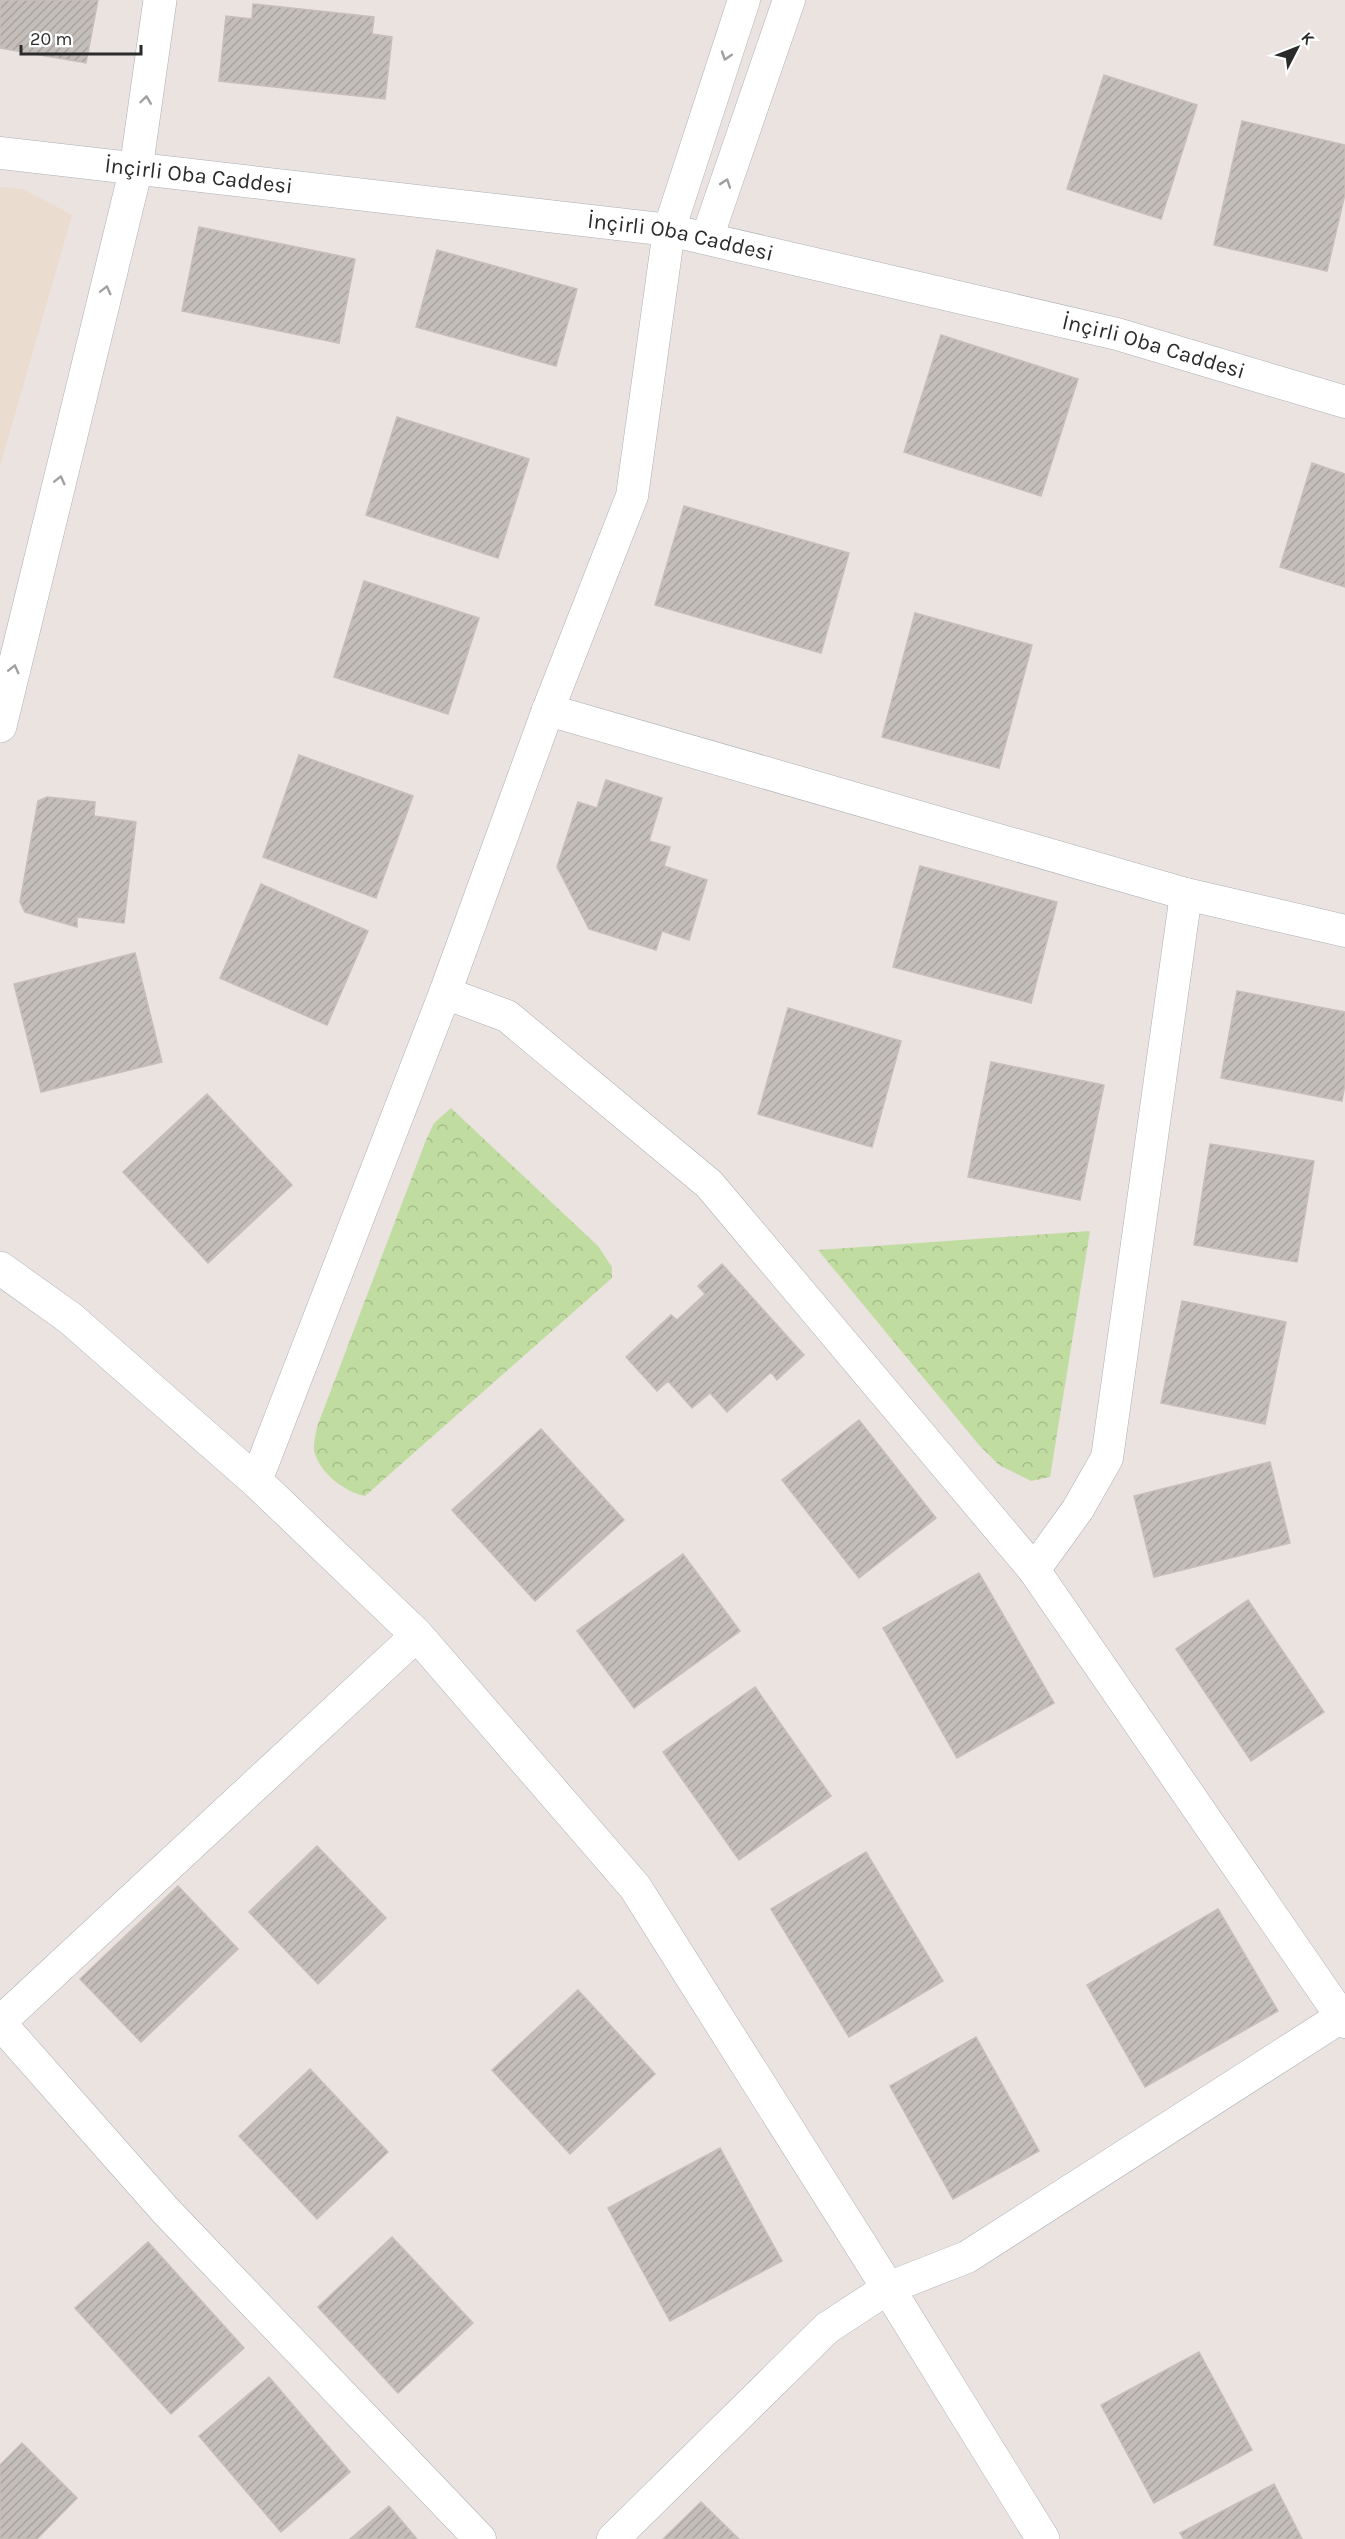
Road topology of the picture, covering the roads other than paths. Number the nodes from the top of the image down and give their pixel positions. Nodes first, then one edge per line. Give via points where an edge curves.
1 (160, 0) edge
2 (744, 0) edge
3 (789, 0) edge
4 (0, 153) edge
5 (136, 169) junction
6 (669, 230) junction
7 (708, 238) junction
8 (1345, 402) edge
9 (548, 710) junction
10 (0, 726) edge
11 (1186, 894) junction
12 (1345, 931) edge
13 (445, 993) junction
14 (0, 1268) edge
15 (256, 1481) junction
16 (1034, 1570) junction
17 (417, 1635) junction
18 (1343, 2019) edge
19 (0, 2022) edge
20 (888, 2288) junction
21 (480, 2539) edge
22 (612, 2539) edge
23 (1043, 2539) edge

5 -> 1 street
2 -> 6 street
7 -> 3 street
4 - 5 street, İnçirli Oba Caddesi
5 - 6 street, İnçirli Oba Caddesi
10 -> 5 street
6 - 7 street, İnçirli Oba Caddesi
6 - 9 street via 632,496
7 - 8 street, İnçirli Oba Caddesi via 1117,334
9 - 11 street
9 - 13 street
11 - 12 street
11 - 16 street via 1107,1458 1078,1509
13 - 15 street
13 - 16 street via 507,1016 709,1184
14 - 15 street via 70,1318
15 - 17 street
16 - 18 street
17 - 19 street
17 - 20 street via 635,1887
18 - 20 street via 967,2257
19 - 21 street via 165,2210
20 - 22 street via 827,2328
20 - 23 street

